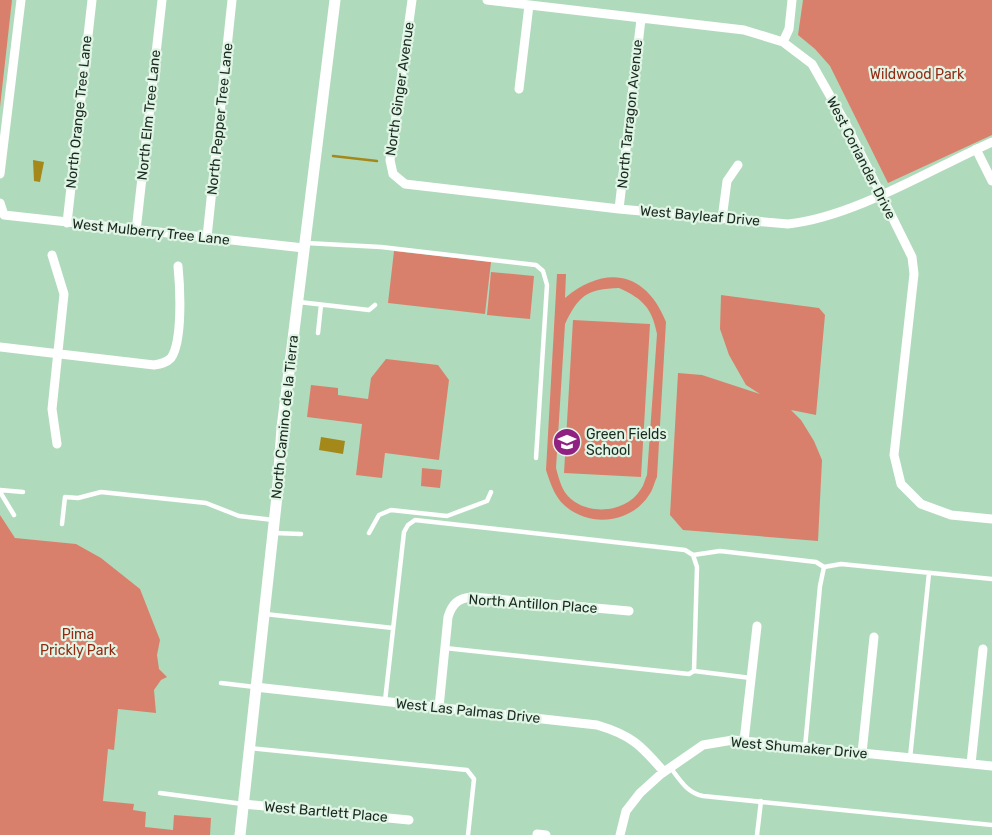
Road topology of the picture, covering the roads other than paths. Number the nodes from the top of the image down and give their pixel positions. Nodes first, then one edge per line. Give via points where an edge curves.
1 (21, 0) edge
2 (92, 0) edge
3 (162, 0) edge
4 (232, 0) edge
5 (335, 0) edge
6 (412, 0) edge
7 (487, 0) edge
8 (792, 0) edge
9 (529, 5) junction
10 (641, 19) junction
11 (783, 42) junction
12 (519, 89) dead end
13 (992, 142) edge
14 (976, 149) junction
15 (738, 164) dead end
16 (0, 174) edge
17 (392, 177) joint
18 (992, 181) edge
19 (880, 194) junction
20 (1, 206) edge
21 (619, 209) junction
22 (722, 219) junction
23 (67, 223) junction
24 (136, 231) junction
25 (208, 237) junction
26 (304, 245) junction
27 (52, 255) dead end
28 (178, 266) dead end
29 (297, 302) junction
30 (321, 305) junction
31 (375, 305) dead end
32 (318, 333) dead end
33 (0, 347) edge
34 (58, 354) junction
35 (56, 444) dead end
36 (536, 458) dead end
37 (0, 491) edge
38 (23, 492) dead end
39 (491, 492) dead end
40 (14, 515) dead end
41 (992, 519) edge
42 (274, 520) junction
43 (62, 524) dead end
44 (272, 533) junction
45 (368, 533) dead end
46 (301, 534) dead end
47 (693, 555) junction
48 (824, 567) junction
49 (929, 573) junction
50 (992, 579) edge
51 (629, 611) dead end
52 (263, 614) junction
53 (756, 626) dead end
54 (393, 628) junction
55 (874, 637) dead end
56 (445, 648) junction
57 (983, 649) dead end
58 (694, 671) junction
59 (751, 678) junction
60 (220, 683) dead end
61 (256, 687) junction
62 (384, 701) junction
63 (440, 707) junction
64 (744, 741) junction
65 (805, 747) junction
66 (249, 748) junction
67 (862, 753) junction
68 (910, 758) junction
69 (971, 764) junction
70 (992, 766) edge
71 (667, 769) junction
72 (160, 793) dead end
73 (761, 802) junction
74 (243, 804) junction
75 (409, 820) dead end
76 (992, 825) edge
77 (240, 835) edge
78 (468, 835) edge
79 (620, 835) edge
80 (757, 835) edge

1 - 16 street
2 - 23 street, North Orange Tree Lane
3 - 24 street, North Elm Tree Lane
4 - 25 street, North Pepper Tree Lane
5 - 26 street, North Camino de la Tierra
6 - 17 street, North Ginger Avenue via 390,160
7 - 9 street, West Coriander Drive
8 - 11 street via 789,29
9 - 10 street, West Coriander Drive
9 - 12 street
10 - 11 street, West Coriander Drive via 744,30
10 - 21 street, North Tarragon Avenue
11 - 19 street, West Coriander Drive via 812,64
13 - 14 street, West Bayleaf Drive
14 - 18 street
14 - 19 street, West Bayleaf Drive
15 - 22 street via 727,181
17 - 21 street, West Bayleaf Drive via 405,184
19 - 22 street, West Bayleaf Drive via 811,222 788,224
19 - 41 street, West Coriander Drive via 912,257 914,274 894,455 901,484 921,504 952,515
20 - 23 street, West Mulberry Tree Lane via 4,215
21 - 22 street, West Bayleaf Drive
23 - 24 street, West Mulberry Tree Lane
24 - 25 street, West Mulberry Tree Lane
25 - 26 street, West Mulberry Tree Lane
26 - 29 street, North Camino de la Tierra
26 - 36 lane via 381,246 536,265 543,271 547,285
27 - 34 street via 64,294
28 - 34 street via 181,296 172,363 154,365
29 - 30 lane
29 - 42 street, North Camino de la Tierra
30 - 31 lane via 369,310
30 - 32 lane
33 - 34 street
34 - 35 street via 52,409
37 - 38 lane
37 - 40 lane
39 - 45 lane via 487,502 448,516 391,510 379,515
42 - 43 lane via 239,516 206,503 102,492 78,498 65,497
42 - 44 street, North Camino de la Tierra
44 - 46 lane
44 - 52 street, North Camino de la Tierra
47 - 48 lane via 720,551 816,562
47 - 54 lane via 685,550 415,520 404,532
47 - 58 lane via 697,567
48 - 49 lane via 840,564
48 - 65 lane
49 - 50 lane
49 - 68 lane
51 - 56 street, North Antillon Place via 453,598
52 - 54 lane
52 - 61 street, North Camino de la Tierra
53 - 59 street
54 - 62 lane
55 - 67 street
56 - 58 lane via 689,674
56 - 63 street, North Antillon Place
57 - 69 street
58 - 59 lane
59 - 64 street
60 - 61 lane
61 - 62 street, West Las Palmas Drive
61 - 66 street, North Camino de la Tierra
62 - 63 street, West Las Palmas Drive
63 - 71 street, West Las Palmas Drive via 605,727 622,732
64 - 65 street, West Shumaker Drive
64 - 71 street, West Shumaker Drive via 703,745
65 - 67 street, West Shumaker Drive
66 - 74 street, North Camino de la Tierra
66 - 78 lane via 467,770 474,779
67 - 68 street, West Shumaker Drive
68 - 69 street, West Shumaker Drive
69 - 70 street, West Shumaker Drive
71 - 73 lane via 693,794
71 - 79 street, West Shumaker Drive via 640,793 626,811
72 - 74 lane
73 - 76 lane
73 - 80 lane
74 - 75 street, West Bartlett Place
74 - 77 street, North Camino de la Tierra

